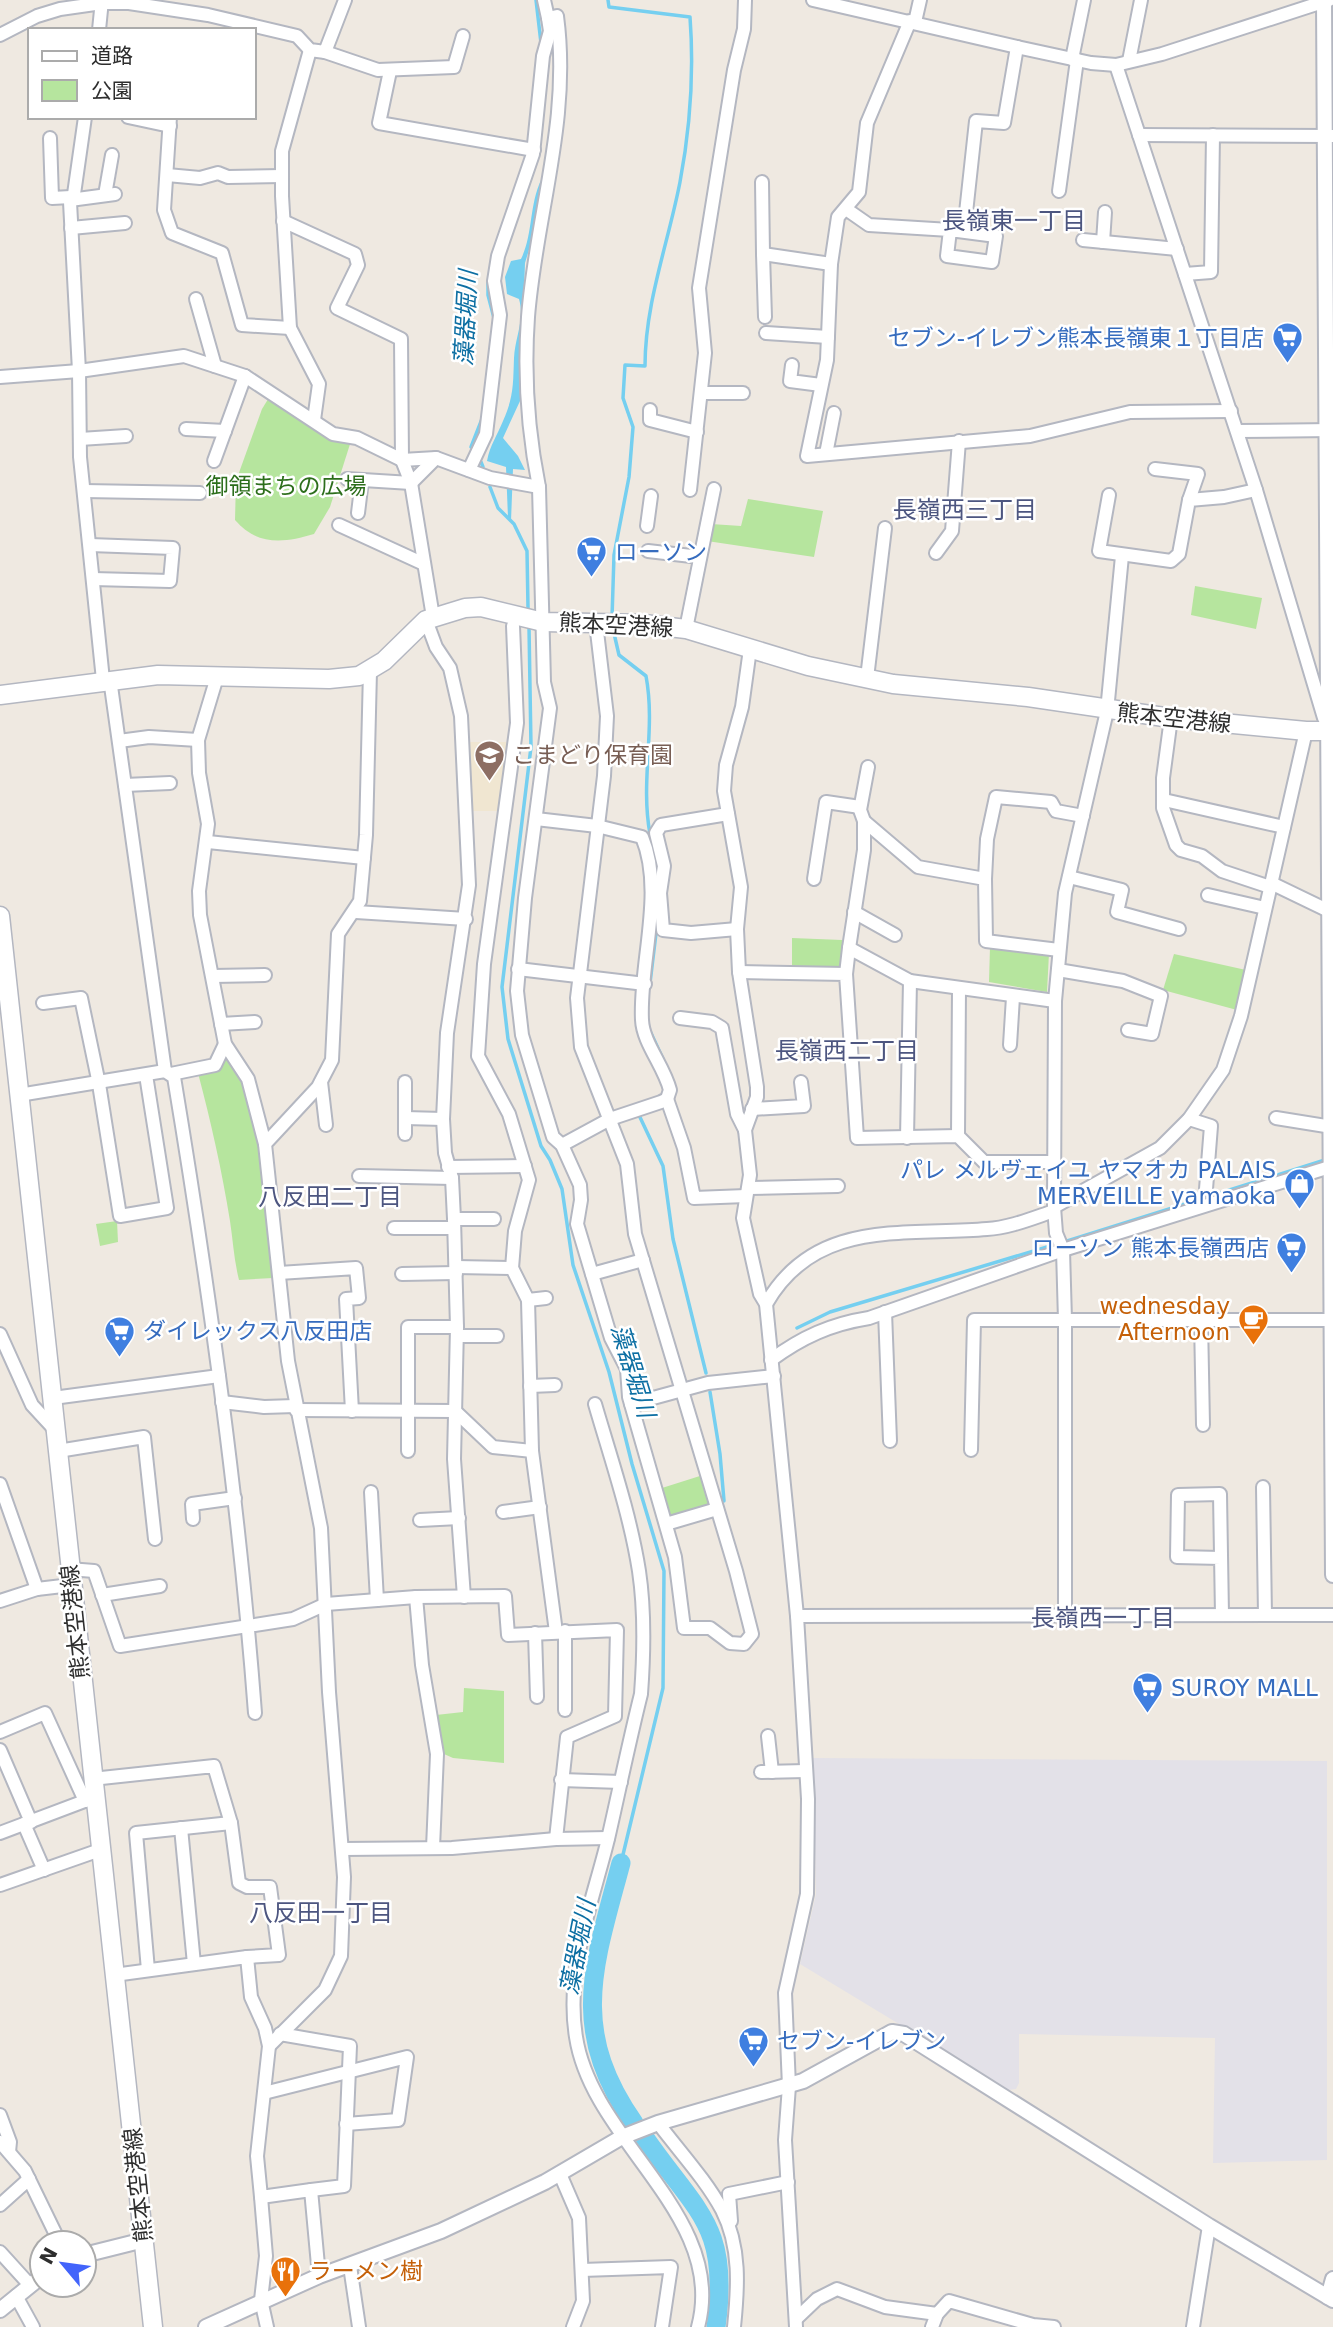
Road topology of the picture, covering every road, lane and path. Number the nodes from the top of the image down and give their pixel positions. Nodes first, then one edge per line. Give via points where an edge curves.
1 (345, 0) edge
2 (544, 0) edge
3 (745, 0) edge
4 (813, 0) edge
5 (920, 0) edge
6 (1084, 0) edge
7 (1141, 0) edge
8 (1326, 0) edge
9 (102, 1) edge
10 (548, 18) junction
11 (913, 22) junction
12 (99, 28) edge
13 (0, 36) edge
14 (463, 36) dead end
15 (1017, 47) junction
16 (310, 50) junction
17 (325, 52) junction
18 (1075, 59) junction
19 (1122, 63) junction
20 (390, 71) junction
21 (86, 119) edge
22 (145, 119) edge
23 (170, 122) edge
24 (1139, 135) junction
25 (1213, 135) junction
26 (1330, 136) edge
27 (50, 138) dead end
28 (534, 150) junction
29 (112, 155) dead end
30 (167, 175) junction
31 (282, 176) junction
32 (762, 182) dead end
33 (1059, 191) dead end
34 (70, 199) junction
35 (846, 209) junction
36 (1105, 212) dead end
37 (283, 221) junction
38 (125, 223) dead end
39 (71, 228) junction
40 (950, 230) junction
41 (964, 231) junction
42 (1083, 240) dead end
43 (1103, 242) junction
44 (1177, 249) junction
45 (763, 254) junction
46 (831, 264) junction
47 (1185, 274) junction
48 (196, 299) dead end
49 (765, 317) dead end
50 (290, 328) junction
51 (766, 332) dead end
52 (828, 337) junction
53 (792, 365) dead end
54 (215, 366) junction
55 (79, 371) junction
56 (245, 376) junction
57 (0, 377) edge
58 (821, 385) junction
59 (701, 393) junction
60 (744, 393) dead end
61 (650, 410) dead end
62 (1226, 411) junction
63 (834, 413) dead end
64 (314, 420) junction
65 (185, 430) dead end
66 (1330, 430) edge
67 (225, 431) junction
68 (1237, 431) junction
69 (697, 432) junction
70 (125, 436) dead end
71 (80, 439) junction
72 (959, 441) junction
73 (826, 454) junction
74 (436, 458) junction
75 (402, 460) junction
76 (214, 461) dead end
77 (1155, 469) dead end
78 (469, 470) junction
79 (347, 478) dead end
80 (362, 480) junction
81 (411, 483) junction
82 (539, 487) junction
83 (714, 489) dead end
84 (690, 490) dead end
85 (1256, 490) junction
86 (84, 491) junction
87 (200, 494) dead end
88 (1109, 495) dead end
89 (651, 496) dead end
90 (1189, 500) junction
91 (358, 513) dead end
92 (339, 525) dead end
93 (647, 526) dead end
94 (885, 528) dead end
95 (90, 545) junction
96 (648, 551) dead end
97 (936, 553) dead end
98 (1122, 556) junction
99 (700, 557) junction
100 (424, 564) junction
101 (93, 579) junction
102 (430, 619) junction
103 (543, 622) junction
104 (607, 623) junction
105 (513, 626) dead end
106 (686, 629) junction
107 (750, 649) junction
108 (370, 671) junction
109 (217, 677) junction
110 (867, 678) junction
111 (106, 680) junction
112 (0, 695) edge
113 (1107, 711) junction
114 (1171, 718) junction
115 (1306, 731) junction
116 (1331, 733) edge
117 (198, 740) junction
118 (119, 741) junction
119 (867, 767) dead end
120 (170, 783) dead end
121 (125, 785) junction
122 (1164, 800) junction
123 (860, 807) junction
124 (728, 814) junction
125 (1083, 816) junction
126 (536, 819) junction
127 (864, 821) junction
128 (597, 826) junction
129 (1284, 827) junction
130 (208, 842) junction
131 (364, 858) junction
132 (1069, 877) junction
133 (814, 879) dead end
134 (985, 879) junction
135 (1271, 885) junction
136 (1208, 895) dead end
137 (1265, 908) junction
138 (1329, 911) junction
139 (356, 912) junction
140 (853, 912) junction
141 (0, 916) edge
142 (466, 919) junction
143 (737, 929) junction
144 (1179, 929) dead end
145 (895, 934) dead end
146 (849, 948) junction
147 (1059, 950) junction
148 (518, 969) junction
149 (1058, 970) junction
150 (739, 972) junction
151 (846, 974) junction
152 (265, 975) dead end
153 (580, 975) junction
154 (213, 976) junction
155 (910, 981) junction
156 (645, 984) junction
157 (959, 989) junction
158 (1013, 997) junction
159 (1055, 1001) junction
160 (43, 1003) dead end
161 (680, 1018) dead end
162 (255, 1022) dead end
163 (221, 1024) junction
164 (1128, 1030) dead end
165 (225, 1044) junction
166 (1010, 1045) dead end
167 (168, 1073) junction
168 (146, 1075) junction
169 (321, 1082) junction
170 (405, 1082) dead end
171 (801, 1082) dead end
172 (99, 1084) junction
173 (19, 1095) junction
174 (667, 1099) junction
175 (752, 1109) junction
176 (405, 1118) junction
177 (1276, 1118) dead end
178 (443, 1119) junction
179 (610, 1119) junction
180 (1189, 1119) junction
181 (327, 1125) dead end
182 (1332, 1127) edge
183 (745, 1130) junction
184 (405, 1134) dead end
185 (958, 1136) junction
186 (907, 1138) junction
187 (265, 1144) junction
188 (562, 1145) junction
189 (1053, 1162) junction
190 (525, 1167) junction
191 (1332, 1167) edge
192 (450, 1173) junction
193 (359, 1176) dead end
194 (838, 1186) dead end
195 (1206, 1189) dead end
196 (747, 1192) junction
197 (1054, 1209) junction
198 (494, 1219) dead end
199 (454, 1223) junction
200 (394, 1228) dead end
201 (1063, 1250) junction
202 (643, 1260) junction
203 (512, 1268) junction
204 (456, 1270) junction
205 (279, 1273) junction
206 (402, 1274) dead end
207 (592, 1274) junction
208 (546, 1298) dead end
209 (528, 1300) junction
210 (766, 1304) junction
211 (885, 1312) junction
212 (1065, 1320) junction
213 (1201, 1320) junction
214 (1332, 1320) edge
215 (457, 1331) junction
216 (0, 1334) edge
217 (496, 1336) dead end
218 (771, 1360) junction
219 (6, 1370) edge
220 (219, 1376) junction
221 (774, 1376) junction
222 (555, 1385) dead end
223 (530, 1386) junction
224 (682, 1391) junction
225 (53, 1398) junction
226 (222, 1402) junction
227 (595, 1404) dead end
228 (631, 1404) junction
229 (295, 1408) junction
230 (408, 1410) junction
231 (352, 1411) junction
232 (455, 1412) junction
233 (1203, 1425) dead end
234 (56, 1431) junction
235 (890, 1441) dead end
236 (971, 1450) dead end
237 (58, 1451) junction
238 (408, 1451) dead end
239 (532, 1451) junction
240 (0, 1483) edge
241 (1263, 1487) dead end
242 (371, 1492) dead end
243 (235, 1498) junction
244 (540, 1507) junction
245 (717, 1509) junction
246 (503, 1512) dead end
247 (459, 1518) junction
248 (193, 1519) dead end
249 (420, 1520) dead end
250 (666, 1524) junction
251 (155, 1539) dead end
252 (1221, 1558) junction
253 (1333, 1576) edge
254 (70, 1577) junction
255 (160, 1586) dead end
256 (37, 1589) junction
257 (102, 1595) junction
258 (416, 1597) junction
259 (464, 1597) junction
260 (377, 1600) junction
261 (0, 1601) edge
262 (326, 1604) junction
263 (1222, 1615) junction
264 (1265, 1615) junction
265 (1333, 1615) edge
266 (797, 1616) junction
267 (1066, 1616) junction
268 (248, 1625) junction
269 (560, 1632) junction
270 (535, 1633) junction
271 (537, 1697) dead end
272 (565, 1710) dead end
273 (255, 1713) dead end
274 (0, 1732) edge
275 (768, 1736) dead end
276 (0, 1750) edge
277 (806, 1771) junction
278 (92, 1779) junction
279 (561, 1780) junction
280 (621, 1782) junction
281 (90, 1800) junction
282 (231, 1822) junction
283 (27, 1823) junction
284 (181, 1828) junction
285 (0, 1833) edge
286 (608, 1838) junction
287 (556, 1839) junction
288 (343, 1849) junction
289 (433, 1849) junction
290 (100, 1850) junction
291 (44, 1870) junction
292 (0, 1885) edge
293 (247, 1957) junction
294 (194, 1964) junction
295 (148, 1970) junction
296 (114, 1975) junction
297 (280, 2034) junction
298 (269, 2046) junction
299 (349, 2071) junction
300 (789, 2086) junction
301 (264, 2093) junction
302 (0, 2115) edge
303 (658, 2123) junction
304 (346, 2124) junction
305 (622, 2137) junction
306 (4, 2147) edge
307 (560, 2174) junction
308 (29, 2179) junction
309 (788, 2182) junction
310 (311, 2190) junction
311 (261, 2197) junction
312 (0, 2205) edge
313 (1209, 2226) junction
314 (53, 2229) edge
315 (144, 2240) junction
316 (732, 2243) junction
317 (0, 2252) edge
318 (98, 2252) edge
319 (350, 2266) junction
320 (582, 2270) junction
321 (28, 2274) edge
322 (319, 2276) junction
323 (1333, 2279) edge
324 (28, 2286) edge
325 (16, 2296) junction
326 (1330, 2298) edge
327 (261, 2300) junction
328 (0, 2310) edge
329 (935, 2321) edge
330 (796, 2323) edge
331 (1033, 2326) edge
332 (33, 2327) edge
333 (153, 2327) edge
334 (206, 2327) edge
335 (267, 2327) edge
336 (359, 2327) edge
337 (573, 2327) edge
338 (662, 2327) edge
339 (698, 2327) edge
340 (734, 2327) edge
341 (1054, 2327) edge
342 (1192, 2327) edge

1 - 17 street
2 - 10 street
3 - 59 street via 744,29 699,288 705,353
4 - 11 street
5 - 11 street
6 - 18 street
7 - 19 street
8 - 19 street
8 - 26 street
9 - 12 street
9 - 13 street via 37,16
9 - 16 street via 208,15 298,36
10 - 28 street
10 - 82 street via 557,16 562,54 561,100 528,315 527,369
11 - 15 street
11 - 35 street via 867,123 859,192
14 - 20 street via 454,67
15 - 18 street
15 - 41 street via 1004,123 976,121
16 - 17 street
16 - 31 street via 282,151
17 - 20 street
18 - 19 street
18 - 33 street
19 - 24 street
20 - 28 street via 379,123
21 - 34 street
22 - 23 street
23 - 30 street
24 - 25 street
24 - 44 street
25 - 26 street
25 - 47 street via 1211,272
26 - 66 street
27 - 34 street via 52,198
28 - 78 street via 498,256 494,294 500,315 490,410 486,434
29 - 34 street via 110,194
30 - 31 street
30 - 50 street via 164,210 172,233 222,253 242,325
31 - 37 street
32 - 45 street
34 - 39 street
35 - 40 street via 869,225
35 - 46 street via 838,217
36 - 43 street
37 - 50 street
37 - 75 street via 355,254 358,265 337,308 401,339
38 - 39 street
39 - 55 street
40 - 41 street
40 - 41 street via 947,256 992,262 996,236
42 - 43 street
43 - 44 street
44 - 47 street
45 - 46 street
45 - 49 street
46 - 52 street
47 - 62 street
48 - 54 street
50 - 64 street via 319,384
51 - 52 street
52 - 58 street
53 - 58 street via 790,381
54 - 55 street via 177,356
54 - 56 street
55 - 57 street
55 - 71 street
56 - 64 street
56 - 67 street
58 - 73 street via 807,456
59 - 60 street
59 - 69 street
61 - 69 street via 650,420
62 - 68 street
62 - 72 street via 1129,412 1030,436
63 - 73 street
64 - 75 street via 333,433 357,438
65 - 67 street
66 - 68 street
66 - 116 street
67 - 76 street
68 - 85 street
69 - 84 street
70 - 71 street
71 - 86 street
72 - 73 street
72 - 97 street via 952,531
74 - 75 street
74 - 78 street
74 - 81 street
75 - 81 street
77 - 90 street via 1198,474
78 - 82 street
79 - 80 street
80 - 81 street
80 - 91 street
81 - 100 street
82 - 103 street
83 - 99 street
85 - 90 street
85 - 116 street
86 - 87 street
86 - 95 street
88 - 98 street via 1099,551
89 - 93 street
90 - 98 street via 1176,558
92 - 100 street
94 - 110 street
95 - 101 street
95 - 101 street via 173,548 170,581
96 - 99 street
98 - 113 street
99 - 106 street
100 - 102 street
101 - 111 street
102 - 103 main road, 熊本空港線 via 481,607
102 - 108 main road, 熊本空港線
102 - 142 street via 436,647 450,668 461,716 469,885
103 - 104 main road, 熊本空港線
103 - 126 street via 544,682 550,708
104 - 106 main road, 熊本空港線
104 - 128 street via 607,716
105 - 190 street via 517,723 483,968 477,1050 484,1073 509,1114
106 - 107 main road, 熊本空港線
107 - 110 main road, 熊本空港線
107 - 124 street via 742,707 726,765
108 - 109 main road, 熊本空港線 via 329,679
108 - 131 street
109 - 111 main road, 熊本空港線 via 158,675
109 - 117 street
110 - 113 main road, 熊本空港線
111 - 112 main road, 熊本空港線
111 - 118 street
113 - 114 main road, 熊本空港線
113 - 125 street
114 - 115 main road, 熊本空港線
114 - 122 street
115 - 116 main road, 熊本空港線
115 - 129 street
116 - 138 street
117 - 118 street via 149,737
117 - 130 street
118 - 121 street
119 - 123 street
120 - 121 street
121 - 167 street
122 - 129 street
122 - 135 street via 1164,818 1181,850 1202,856 1234,876
123 - 127 street
123 - 133 street via 826,802
124 - 143 street via 741,887
124 - 143 street via 661,825 656,833 664,866 660,892 663,930
125 - 132 street
125 - 134 street via 1056,811 1051,802 996,797
126 - 128 street
126 - 148 street
127 - 134 street via 918,867
127 - 140 street
128 - 153 street
128 - 156 street via 639,834 645,844 650,870
129 - 135 street
130 - 131 street
130 - 154 street via 199,896
131 - 139 street
132 - 144 street via 1122,890 1117,912
132 - 147 street
134 - 147 street via 986,941
135 - 137 street
135 - 138 street
136 - 137 street
137 - 180 street via 1230,1054
138 - 182 street
139 - 142 street
139 - 169 street via 338,934 334,1051
140 - 145 street
140 - 146 street
141 - 173 main road, 熊本空港線
142 - 178 street via 447,1033
143 - 150 street
146 - 151 street
146 - 155 street
147 - 149 street
148 - 153 street
148 - 188 street via 522,1035 552,1137
149 - 159 street
149 - 164 street via 1123,981 1161,996 1152,1034
150 - 151 street
150 - 175 street via 758,1087
151 - 186 street via 857,1138
152 - 154 street
153 - 156 street
153 - 179 street via 579,1035
154 - 163 street
155 - 157 street
155 - 186 street
156 - 174 street via 642,1025 666,1074
157 - 158 street
157 - 185 street
158 - 159 street
158 - 166 street
159 - 189 street
160 - 172 street via 81,998
161 - 183 street via 722,1028 737,1114
162 - 163 street
163 - 165 street
165 - 167 street via 215,1065
165 - 187 street via 248,1079
167 - 168 street
167 - 220 street via 200,1234
168 - 172 street
168 - 172 street via 167,1208 120,1216
169 - 181 street
169 - 187 street
170 - 176 street
171 - 175 street via 804,1107
172 - 173 street
173 - 225 main road, 熊本空港線
174 - 179 street
174 - 196 street via 694,1198
175 - 183 street
176 - 178 street
176 - 184 street
177 - 182 street
178 - 192 street
179 - 188 street
179 - 202 street via 627,1164
180 - 195 street via 1211,1126
180 - 197 street via 1160,1148
182 - 191 street
183 - 196 street via 750,1175
185 - 186 street
185 - 189 street via 984,1162
187 - 205 street
188 - 207 street via 581,1192 576,1224
189 - 197 street
190 - 192 street
190 - 203 street via 529,1180 515,1231
191 - 201 street
191 - 214 street
192 - 193 street
192 - 199 street
194 - 196 street
196 - 210 street via 743,1217
197 - 201 street
197 - 210 street via 989,1229 894,1231 846,1240 805,1260
198 - 199 street
199 - 200 street
199 - 204 street
201 - 211 street
201 - 212 street
202 - 207 street
202 - 224 street
203 - 204 street
203 - 209 street
204 - 206 street
204 - 215 street
205 - 229 street
205 - 231 street via 356,1268 359,1298 345,1299
207 - 228 street via 611,1338 625,1363
208 - 209 street
209 - 223 street
210 - 218 street
211 - 218 street via 841,1322 798,1340
211 - 235 street
212 - 213 street
212 - 236 street via 974,1320
212 - 267 street
213 - 214 street
213 - 233 street
214 - 253 street
215 - 217 street
215 - 230 street via 408,1327
215 - 232 street
216 - 219 street
218 - 221 street
219 - 234 street
220 - 225 street
220 - 226 street
221 - 224 street via 708,1383
221 - 266 street
222 - 223 street
223 - 239 street
224 - 228 street
224 - 245 street
225 - 234 main road, 熊本空港線
226 - 229 street
226 - 243 street
227 - 280 street via 639,1573 642,1694
228 - 250 street
229 - 231 street
229 - 262 street via 321,1528
230 - 231 street
230 - 232 street
230 - 238 street
232 - 239 street via 493,1447
232 - 247 street
234 - 237 main road, 熊本空港線
237 - 251 street via 144,1437
237 - 254 main road, 熊本空港線
239 - 244 street
240 - 256 street
241 - 264 street
242 - 260 street
243 - 248 street via 192,1504
243 - 268 street
244 - 246 street
244 - 269 street
245 - 250 street
245 - 250 street via 751,1634 744,1644 730,1643 710,1628 684,1628
247 - 249 street
247 - 259 street
252 - 252 street via 1220,1494 1178,1495 1177,1557
252 - 263 street
254 - 256 street
254 - 257 street via 94,1570
254 - 278 main road, 熊本空港線
255 - 257 street
256 - 261 street
257 - 268 street via 120,1646
258 - 259 street
258 - 260 street
258 - 289 street via 437,1754
259 - 270 street via 505,1596 508,1635
260 - 262 street
262 - 268 street via 293,1619
262 - 288 street
263 - 264 street
263 - 267 street
264 - 265 street
266 - 267 street
266 - 277 street
268 - 273 street
269 - 270 street
269 - 272 street
269 - 279 street via 617,1630 615,1716 567,1737
270 - 271 street
274 - 281 street via 45,1713
275 - 277 street via 766,1772
276 - 283 street
277 - 300 street via 807,1894 785,1993
278 - 281 main road, 熊本空港線
278 - 282 street via 214,1766
279 - 280 street
279 - 287 street
280 - 286 street
281 - 283 street
281 - 290 main road, 熊本空港線
282 - 284 street
282 - 293 street via 239,1883 270,1887 279,1955
283 - 285 street
283 - 291 street
284 - 294 street
284 - 295 street via 136,1833
286 - 287 street
286 - 305 street via 576,1963 573,2004 585,2074
287 - 289 street
288 - 289 street
288 - 297 street via 341,1956 325,1990
290 - 291 street
290 - 296 main road, 熊本空港線
291 - 292 street
293 - 294 street
293 - 298 street via 251,1997
294 - 295 street
295 - 296 street
296 - 315 main road, 熊本空港線
297 - 298 street
297 - 299 street via 350,2046
298 - 301 street
299 - 301 street
299 - 304 street
299 - 304 street via 407,2057 398,2120
300 - 303 street
300 - 309 street
300 - 313 street via 885,2034 899,2032
301 - 311 street via 257,2157
302 - 306 street via 10,2142
303 - 305 street
303 - 316 street via 722,2211
304 - 310 street via 344,2186
305 - 307 street
305 - 339 street via 668,2200 692,2244 701,2267 703,2293
306 - 308 street
307 - 319 street via 441,2231
307 - 320 street via 579,2218
308 - 312 street
308 - 314 street
309 - 316 street via 729,2194
309 - 330 street
310 - 311 street
310 - 322 street
311 - 327 street via 266,2256
313 - 326 street
313 - 342 street
315 - 318 street
315 - 333 main road, 熊本空港線
316 - 340 street via 738,2282
317 - 321 street
319 - 322 street
319 - 336 street
320 - 337 street via 583,2301
320 - 338 street via 671,2267
322 - 327 street
323 - 326 street
324 - 325 street
325 - 328 street
325 - 332 street
327 - 334 street
327 - 335 street
329 - 330 street via 837,2289 817,2299
329 - 331 street via 949,2301
331 - 341 street

